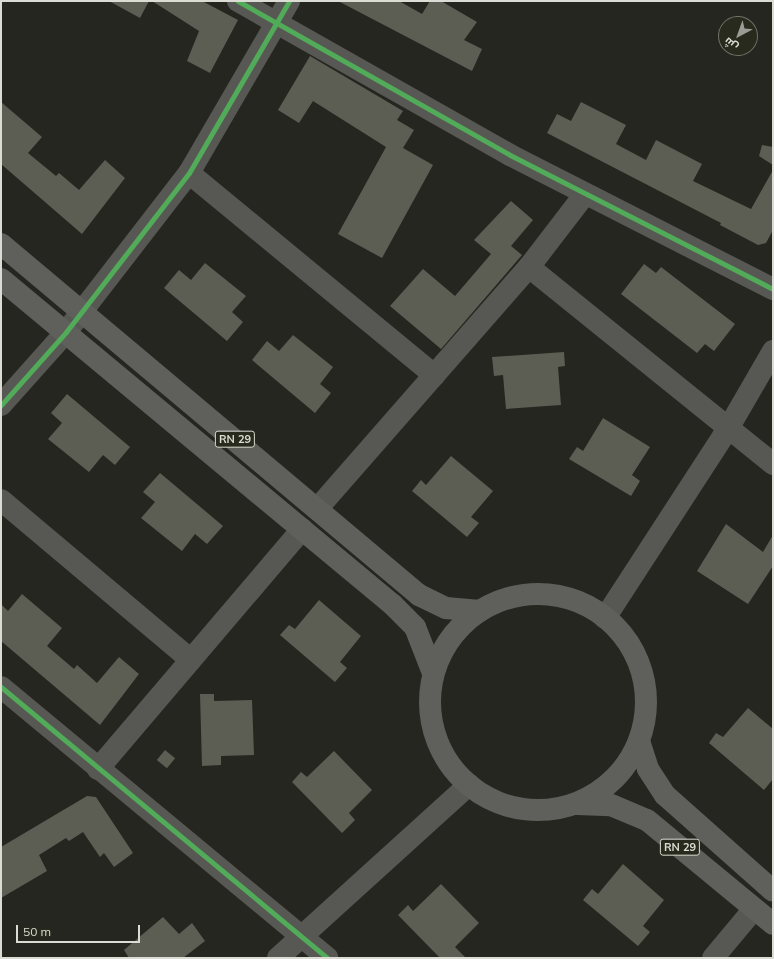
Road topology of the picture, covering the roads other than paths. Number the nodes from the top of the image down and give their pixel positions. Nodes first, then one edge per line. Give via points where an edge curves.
1 (238, 1) edge
2 (289, 1) edge
3 (276, 24) junction
4 (189, 173) junction
5 (585, 194) junction
6 (1, 244) edge
7 (529, 267) junction
8 (1, 279) edge
9 (773, 289) edge
10 (82, 310) junction
11 (66, 332) junction
12 (773, 351) edge
13 (434, 375) junction
14 (1, 405) edge
15 (729, 427) junction
16 (773, 464) edge
17 (1, 500) edge
18 (316, 508) junction
19 (302, 529) junction
20 (480, 611) junction
21 (605, 618) junction
22 (191, 660) junction
23 (433, 673) junction
24 (1, 687) edge
25 (638, 741) junction
26 (98, 769) junction
27 (469, 785) junction
28 (572, 804) junction
29 (773, 891) edge
30 (754, 909) junction
31 (773, 924) edge
32 (304, 938) junction
33 (278, 958) edge
34 (327, 958) edge
35 (713, 958) edge

1 - 3 street
2 - 3 street
3 - 4 street
3 - 5 street
4 - 10 street
4 - 13 street
5 - 7 street
5 - 9 street
6 - 10 main road, RN 29
7 - 13 street
7 - 15 street
8 - 11 main road, RN 29
10 - 11 street
10 - 18 main road, RN 29
11 - 14 street
11 - 19 main road, RN 29
12 - 15 street
13 - 18 street
15 - 16 street
15 - 21 street
17 - 22 street
18 - 20 main road, RN 29 via 419,595 446,608
19 - 22 street
19 - 23 main road, RN 29 via 415,626
20 - 21 main road via 521,595 551,595 580,603
20 - 23 main road via 446,644
21 - 25 main road via 630,646 644,681 645,711
22 - 26 street
23 - 27 main road via 430,714 437,741 450,765
24 - 26 street
25 - 28 main road via 617,775 596,792
25 - 29 main road, RN 29 via 648,769 665,795
26 - 32 street
27 - 28 main road via 490,798 518,808 554,808
27 - 32 street
28 - 30 main road, RN 29 via 611,805 636,813
30 - 31 main road, RN 29
30 - 35 street
32 - 33 street
32 - 34 street

